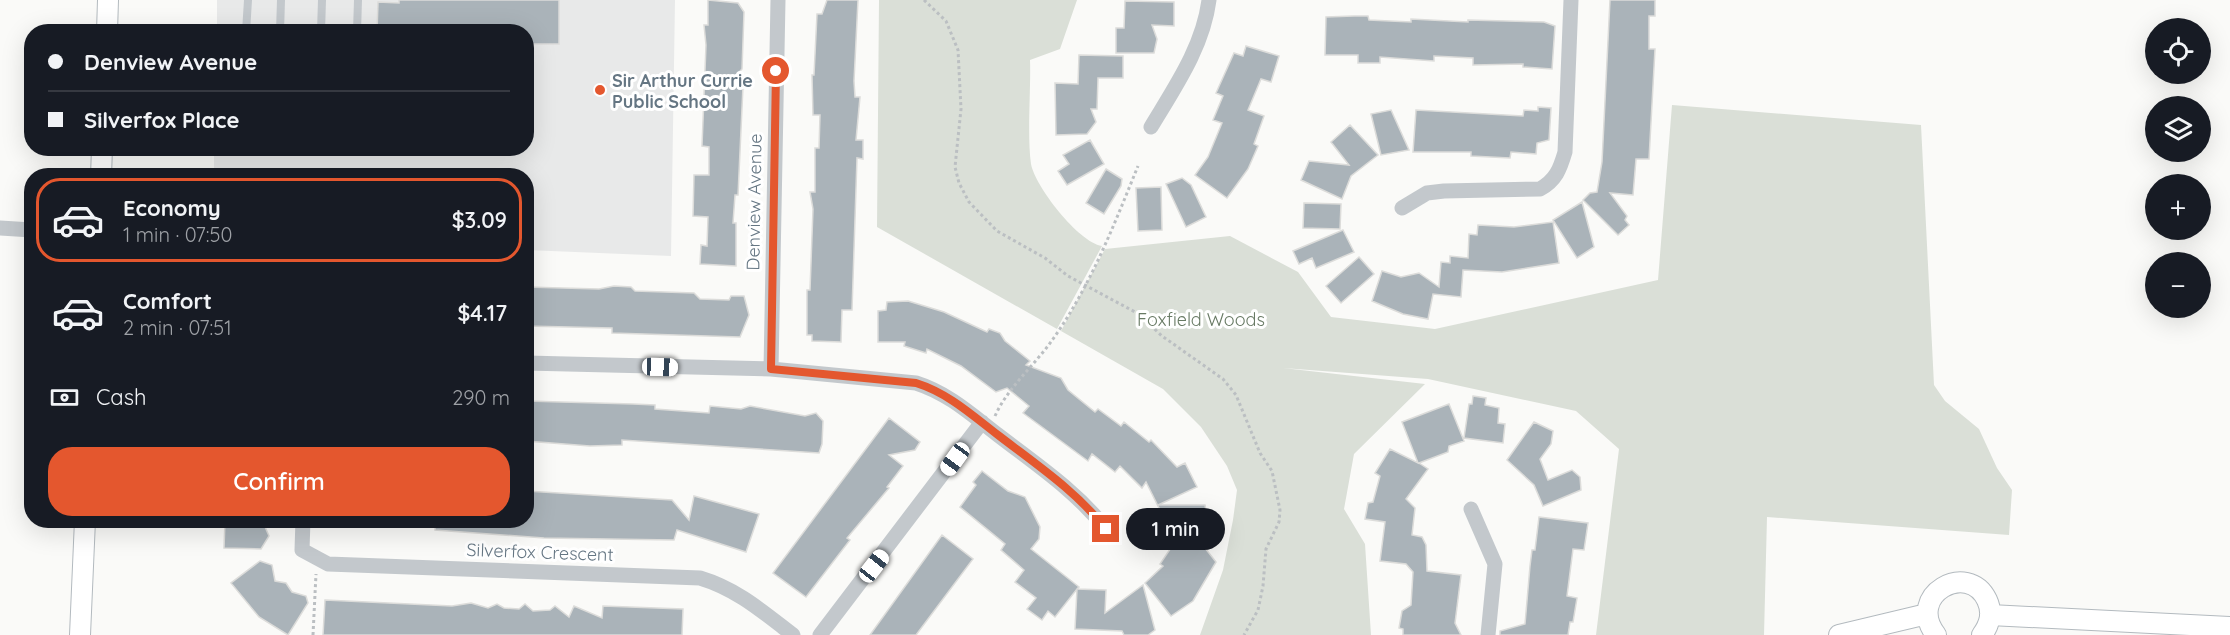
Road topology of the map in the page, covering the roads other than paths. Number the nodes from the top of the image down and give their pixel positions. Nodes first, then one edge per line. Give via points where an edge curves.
1 (108, 0) edge
2 (248, 0) edge
3 (281, 0) edge
4 (322, 0) edge
5 (358, 0) edge
6 (778, 0) edge
7 (1209, 0) edge
8 (1571, 0) edge
9 (107, 24) edge
10 (246, 24) edge
11 (280, 24) edge
12 (321, 24) edge
13 (357, 24) edge
14 (1152, 127) dead end
15 (1402, 208) dead end
16 (0, 228) edge
17 (24, 230) edge
18 (534, 363) edge
19 (771, 369) junction
20 (988, 420) junction
21 (1471, 509) dead end
22 (85, 528) edge
23 (303, 528) edge
24 (1106, 529) dead end
25 (1927, 614) junction
26 (1990, 615) junction
27 (2230, 627) edge
28 (80, 635) edge
29 (793, 635) edge
30 (820, 635) edge
31 (1488, 635) edge
32 (1839, 635) edge
33 (1936, 635) edge
34 (1982, 635) edge

1 - 9 street
2 - 10 lane
3 - 11 lane
4 - 12 lane
5 - 13 lane
6 - 19 street, Denview Avenue
7 - 14 street via 1206,20 1189,63
8 - 15 street via 1565,152 1551,183 1540,189 1427,193
16 - 17 street
18 - 19 street
19 - 20 street via 916,383
20 - 24 street via 1088,506
20 - 30 street
21 - 31 street via 1494,564
22 - 28 street
23 - 29 street, Silverfox Crescent via 302,550 328,564 700,578 743,596
25 - 26 street via 1934,595 1950,583 1960,582 1985,596
25 - 32 street
25 - 33 street
26 - 27 street
26 - 34 street

